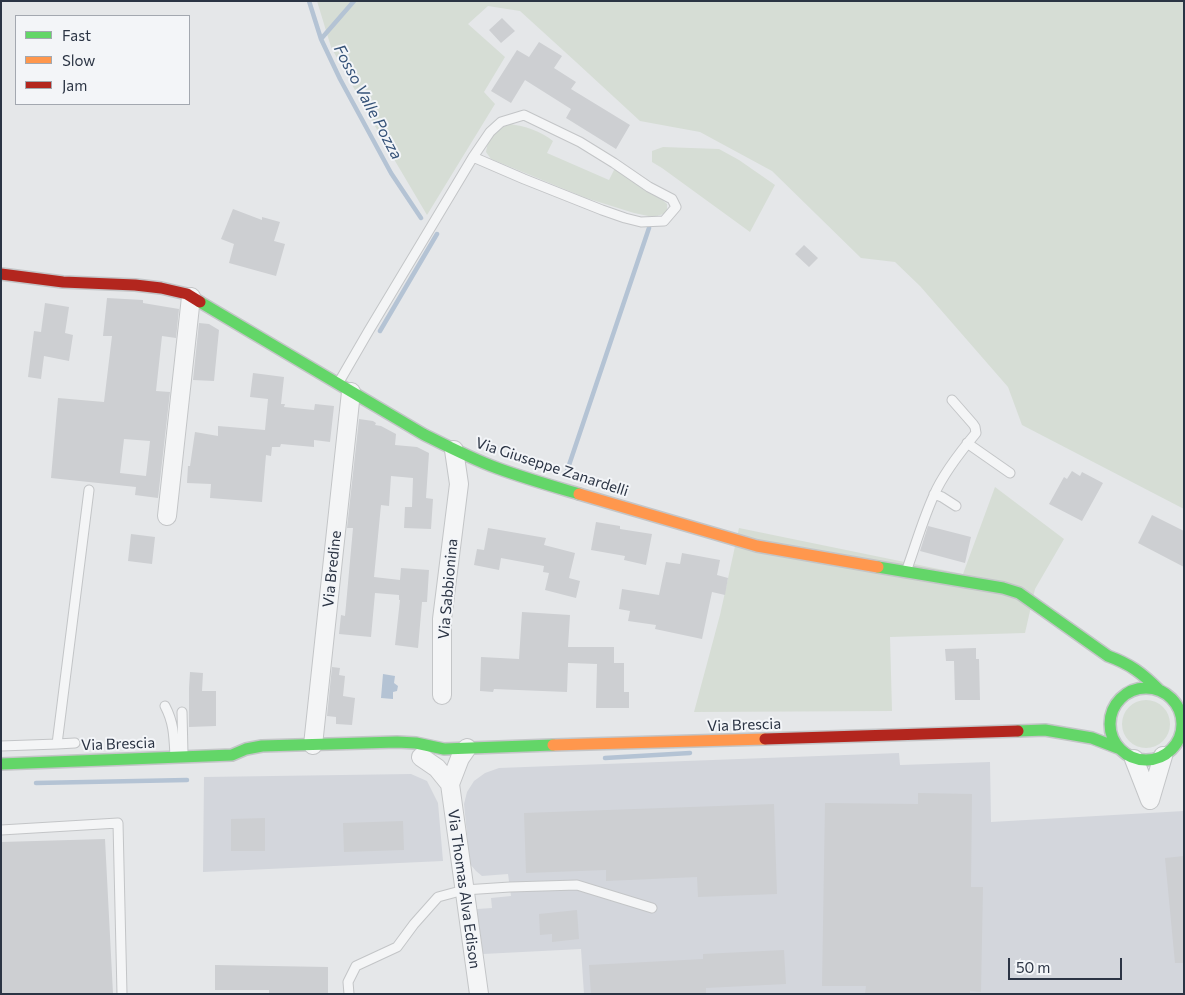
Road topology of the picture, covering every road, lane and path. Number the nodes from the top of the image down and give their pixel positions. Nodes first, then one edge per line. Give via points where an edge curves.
1 (473, 157) junction
2 (1, 274) edge
3 (191, 297) junction
4 (344, 389) junction
5 (952, 400) dead end
6 (967, 444) junction
7 (454, 450) junction
8 (480, 462) junction
9 (1010, 473) dead end
10 (460, 484) junction
11 (89, 490) dead end
12 (934, 494) junction
13 (956, 506) dead end
14 (167, 516) dead end
15 (906, 572) junction
16 (1108, 656) junction
17 (1115, 670) dead end
18 (1118, 686) dead end
19 (1159, 690) junction
20 (442, 695) dead end
21 (1116, 703) junction
22 (165, 706) dead end
23 (1181, 710) edge
24 (182, 712) dead end
25 (1096, 714) dead end
26 (1070, 723) dead end
27 (1045, 730) junction
28 (75, 743) dead end
29 (57, 744) junction
30 (629, 744) junction
31 (313, 745) junction
32 (1, 746) edge
33 (444, 748) junction
34 (467, 748) junction
35 (1118, 748) junction
36 (1173, 750) edge
37 (232, 755) junction
38 (179, 757) junction
39 (417, 757) joint
40 (1134, 759) junction
41 (245, 760) dead end
42 (2, 764) edge
43 (450, 784) junction
44 (1, 830) edge
45 (464, 890) junction
46 (652, 908) dead end
47 (122, 994) edge
48 (349, 994) edge
49 (478, 994) edge

1 - 1 lane via 602,210 641,222 664,221 676,207 672,199 614,162 524,115 501,122
1 - 4 lane via 368,332
2 - 3 main road, Via Giuseppe Zanardelli via 80,283 152,286
3 - 4 main road, Via Giuseppe Zanardelli via 276,343
3 - 14 street
4 - 7 main road, Via Giuseppe Zanardelli via 404,418
4 - 31 street, Via Bredine
5 - 6 lane via 975,427 976,433
6 - 9 lane
6 - 12 lane
7 - 8 main road, Via Giuseppe Zanardelli
7 - 10 street, Via Sabbionina
8 - 10 street
8 - 15 main road, Via Giuseppe Zanardelli via 534,481 757,546
10 - 20 street, Via Sabbionina via 442,619
11 - 29 lane
12 - 13 lane
12 - 15 lane
15 - 16 main road, Via Giuseppe Zanardelli via 1019,593
16 - 17 main road, Via Giuseppe Zanardelli
16 - 19 main road, Via Giuseppe Zanardelli via 1124,662
18 - 21 main road
19 - 21 main road via 1137,689 1123,695
19 - 23 main road
21 - 25 main road
21 - 35 main road via 1109,727
22 - 38 lane
23 - 36 main road via 1182,730
24 - 38 lane
26 - 27 main road, Via Brescia
27 - 30 main road, Via Brescia
27 - 35 main road, Via Brescia via 1092,738
28 - 29 lane
29 - 32 lane
30 - 34 main road, Via Brescia
30 - 43 street via 597,751 483,755 474,758
31 - 33 main road, Via Brescia via 397,742
31 - 37 main road, Via Brescia via 262,746
33 - 34 main road, Via Brescia
33 - 39 main road, Via Brescia
34 - 43 street, Via Thomas Alva Edison
35 - 40 main road, Via Brescia
36 - 40 main road via 1156,760
36 - 40 street via 1150,800
37 - 38 main road, Via Brescia
37 - 41 main road, Via Brescia
38 - 42 main road, Via Brescia
39 - 43 street via 437,768
43 - 45 street, Via Thomas Alva Edison
44 - 47 lane via 118,823
45 - 46 lane via 577,885
45 - 48 lane via 438,897 397,947 356,966 348,982
45 - 49 street, Via Thomas Alva Edison

